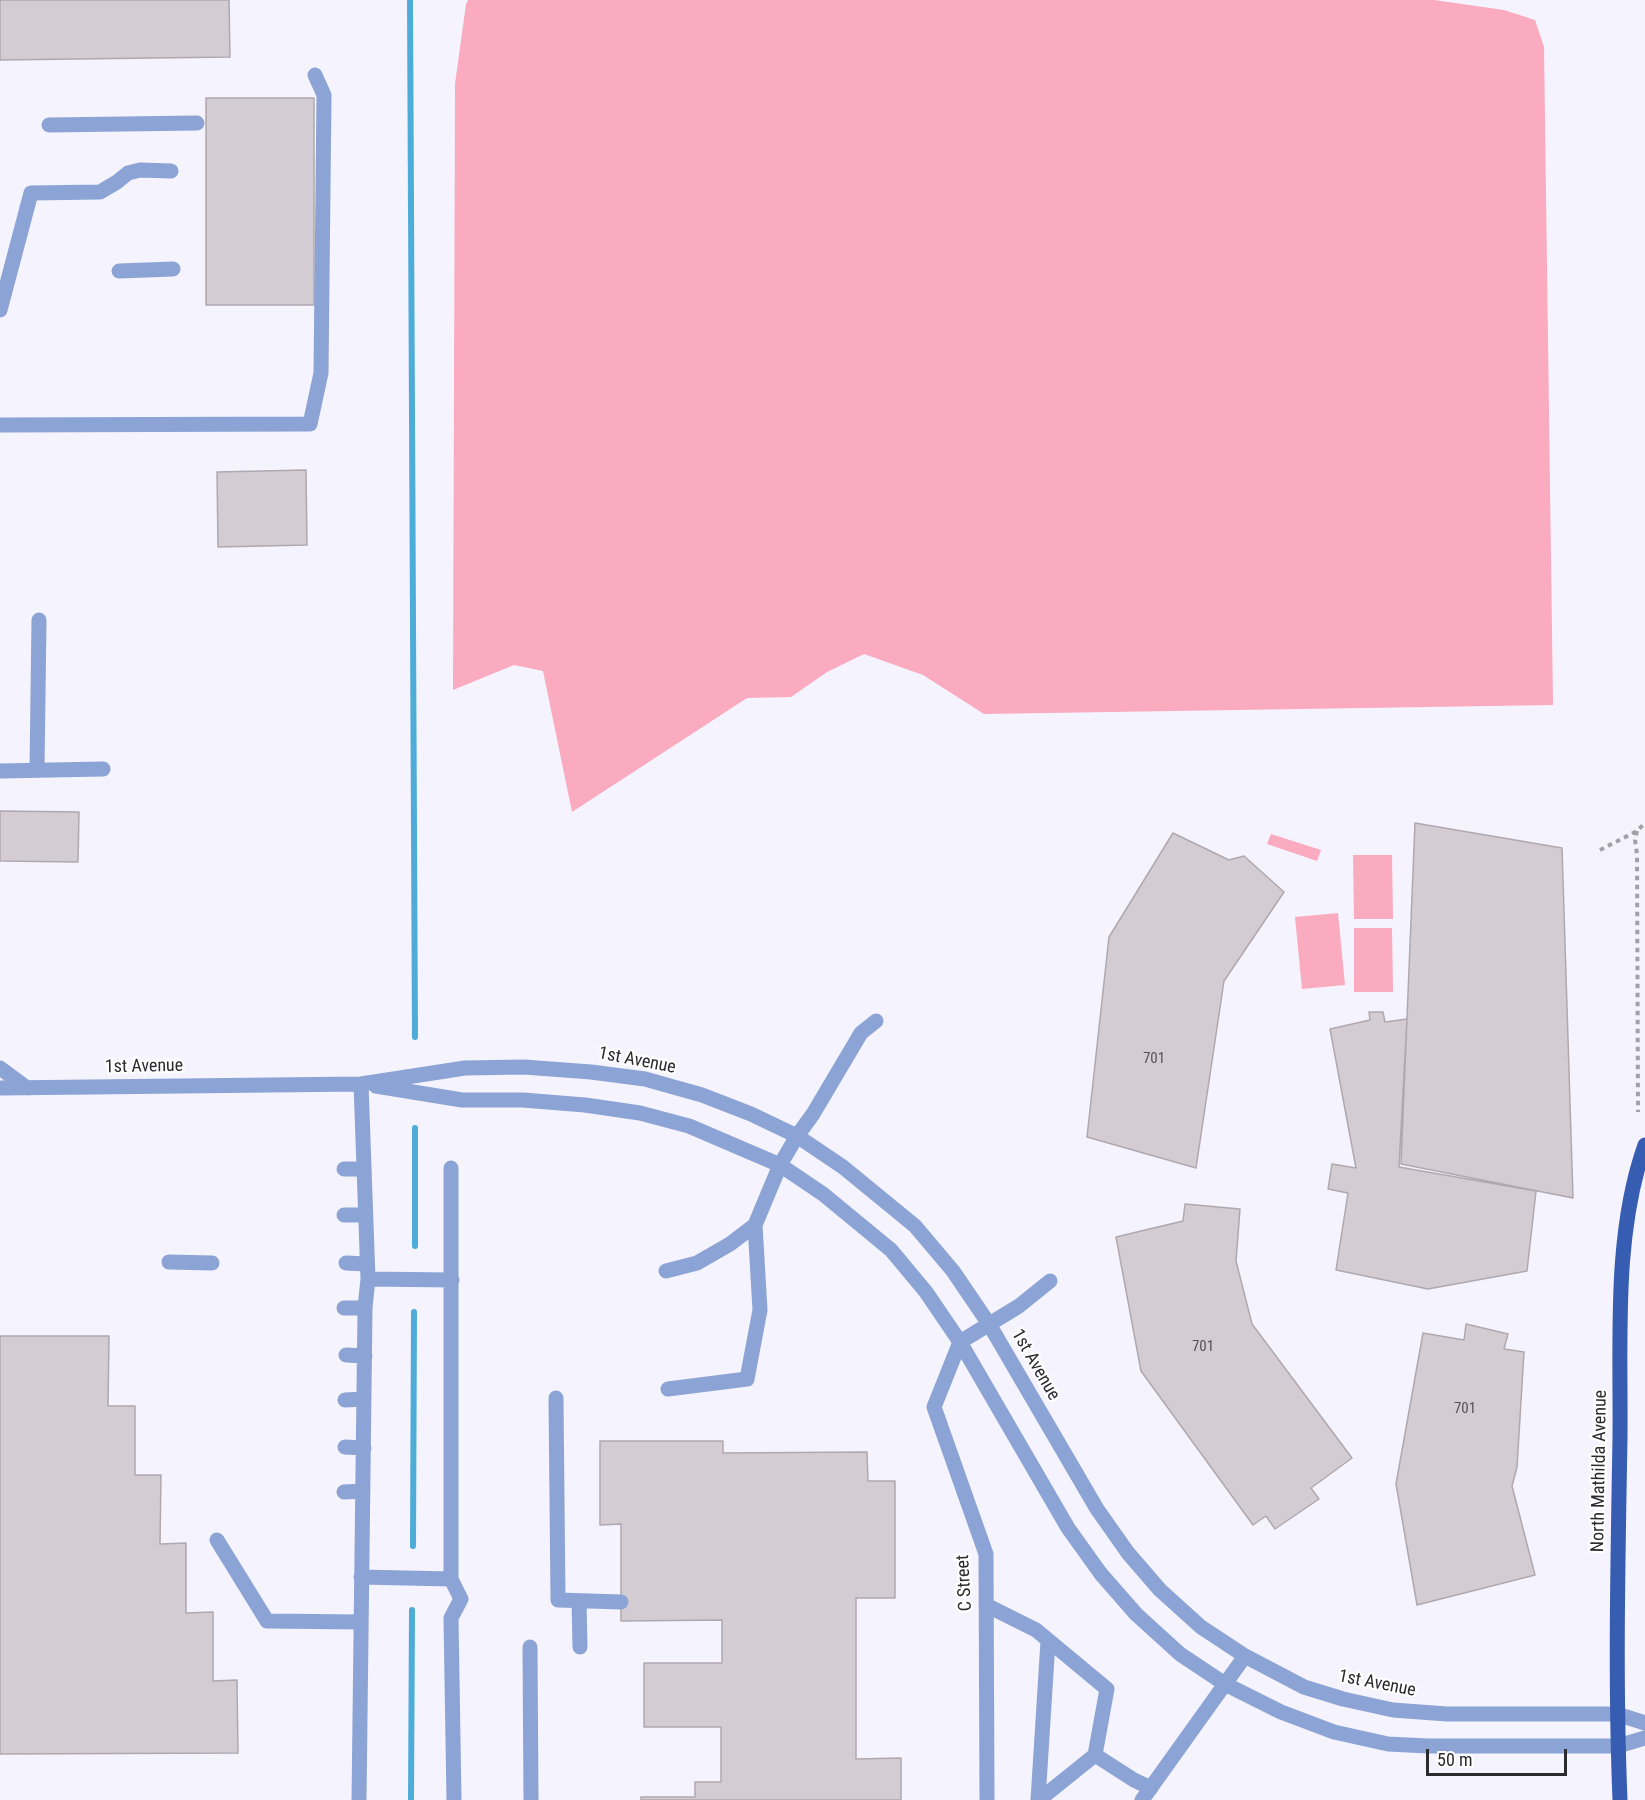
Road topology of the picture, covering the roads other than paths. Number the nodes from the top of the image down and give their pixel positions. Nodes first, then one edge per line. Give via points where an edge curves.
1 (315, 75) dead end
2 (197, 123) dead end
3 (49, 125) dead end
4 (171, 171) dead end
5 (173, 269) dead end
6 (119, 271) dead end
7 (0, 310) edge
8 (0, 426) edge
9 (39, 620) dead end
10 (103, 768) dead end
11 (37, 770) junction
12 (0, 771) edge
13 (876, 1021) dead end
14 (0, 1068) edge
15 (361, 1084) junction
16 (0, 1088) edge
17 (27, 1088) junction
18 (797, 1136) junction
19 (1645, 1144) edge
20 (780, 1165) junction
21 (451, 1168) dead end
22 (344, 1169) dead end
23 (363, 1169) junction
24 (344, 1215) dead end
25 (365, 1215) junction
26 (756, 1225) junction
27 (168, 1262) dead end
28 (212, 1263) dead end
29 (346, 1263) dead end
30 (367, 1271) junction
31 (666, 1271) dead end
32 (452, 1280) junction
33 (1050, 1281) dead end
34 (344, 1308) dead end
35 (365, 1308) junction
36 (989, 1324) junction
37 (960, 1342) junction
38 (346, 1355) dead end
39 (365, 1356) junction
40 (668, 1389) dead end
41 (556, 1398) dead end
42 (345, 1400) dead end
43 (364, 1400) junction
44 (345, 1447) dead end
45 (364, 1448) junction
46 (363, 1491) junction
47 (344, 1492) dead end
48 (217, 1539) dead end
49 (361, 1577) junction
50 (451, 1579) junction
51 (579, 1601) junction
52 (621, 1602) dead end
53 (986, 1605) junction
54 (360, 1622) junction
55 (1048, 1641) junction
56 (530, 1647) dead end
57 (580, 1647) dead end
58 (1245, 1656) junction
59 (1225, 1684) junction
60 (1617, 1714) junction
61 (1645, 1723) edge
62 (1645, 1738) edge
63 (1618, 1746) junction
64 (1095, 1755) junction
65 (1146, 1794) edge
66 (359, 1800) edge
67 (454, 1800) edge
68 (531, 1800) edge
69 (987, 1800) edge
70 (1039, 1800) edge
71 (1620, 1800) edge

1 - 8 street via 324,95 321,373 310,424
2 - 3 street
4 - 7 street via 128,173 100,192 32,193
5 - 6 street
9 - 11 street
10 - 11 street
11 - 12 street
13 - 18 street via 861,1033
14 - 17 street
15 - 17 street, 1st Avenue
15 - 18 street, 1st Avenue via 465,1068 591,1072 645,1079 702,1095
15 - 20 street, 1st Avenue via 462,1100 532,1101 640,1113 689,1126
15 - 23 street
16 - 17 street, 1st Avenue
18 - 20 street
18 - 36 street, 1st Avenue via 843,1167 915,1226 953,1271
19 - 60 main road, North Mathilda Avenue via 1635,1172 1628,1214 1621,1306
20 - 26 street
20 - 37 street, 1st Avenue via 891,1250
21 - 32 street
22 - 23 street
23 - 25 street
24 - 25 street
25 - 30 street
26 - 31 street via 697,1263
26 - 40 street via 760,1310 747,1379
27 - 28 street
29 - 30 street
30 - 32 street
30 - 35 street
32 - 50 street
33 - 36 street
34 - 35 street
35 - 39 street
36 - 37 street
36 - 58 street, 1st Avenue via 1097,1509 1128,1553 1160,1590 1201,1627
37 - 53 street, C Street via 934,1407 986,1554
37 - 59 street, 1st Avenue via 1068,1528 1101,1574 1136,1614 1180,1654
38 - 39 street
39 - 43 street
41 - 51 street via 558,1600
42 - 43 street
43 - 45 street
44 - 45 street
45 - 46 street
46 - 47 street
46 - 49 street via 355,1544
48 - 54 street via 267,1621
49 - 50 street
49 - 54 street
50 - 67 street via 461,1599 451,1618
51 - 52 street
51 - 57 street
53 - 55 street via 1036,1630
53 - 69 street, C Street
54 - 66 street
55 - 64 street via 1107,1689
55 - 70 street
56 - 68 street
58 - 59 street
58 - 60 street, 1st Avenue via 1304,1687 1393,1710 1447,1714
59 - 63 street, 1st Avenue via 1281,1712 1334,1732 1388,1744
59 - 65 street
60 - 61 street, 1st Avenue
60 - 63 main road, North Mathilda Avenue
62 - 63 street, 1st Avenue
63 - 71 main road, North Mathilda Avenue
64 - 65 street via 1134,1780
64 - 70 street

